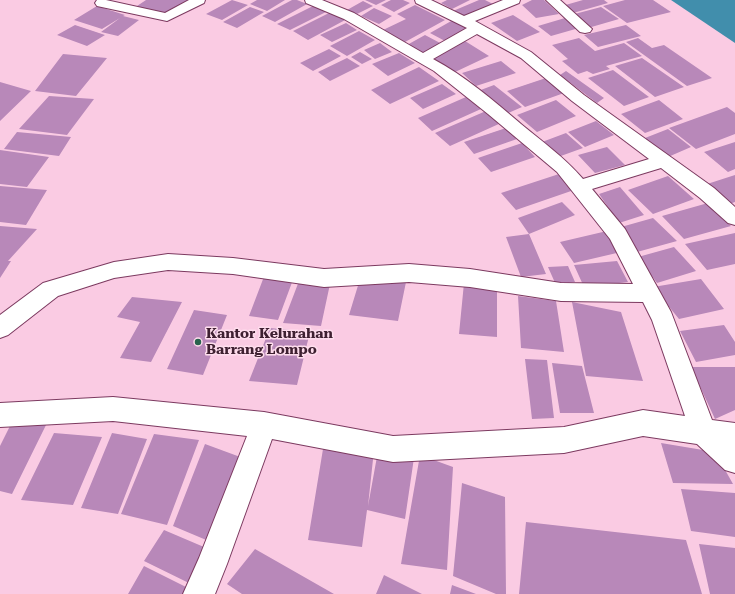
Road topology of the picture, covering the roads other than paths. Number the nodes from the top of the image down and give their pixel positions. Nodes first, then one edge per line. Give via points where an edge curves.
1 (199, 0) edge
2 (310, 0) edge
3 (421, 0) edge
4 (514, 0) edge
5 (552, 0) edge
6 (102, 3) dead end
7 (471, 24) junction
8 (585, 29) dead end
9 (422, 58) junction
10 (663, 161) junction
11 (578, 187) junction
12 (735, 218) edge
13 (649, 293) junction
14 (0, 328) edge
15 (0, 415) edge
16 (264, 425) junction
17 (703, 431) junction
18 (735, 436) edge
19 (735, 460) edge
20 (199, 594) edge

1 - 6 street via 167,17
2 - 9 street via 349,16
3 - 7 street
4 - 7 street
5 - 8 street
7 - 9 street
7 - 10 street via 526,55 578,98
9 - 11 street via 494,110 563,168
10 - 11 street
10 - 12 street
11 - 13 street via 618,234
13 - 14 street via 561,292 470,278 408,273 324,278 233,266 168,262 114,270 51,289
13 - 17 street via 663,319
15 - 16 street via 113,409
16 - 17 street via 393,449 564,440 643,423
16 - 20 street
17 - 18 street
17 - 19 street

